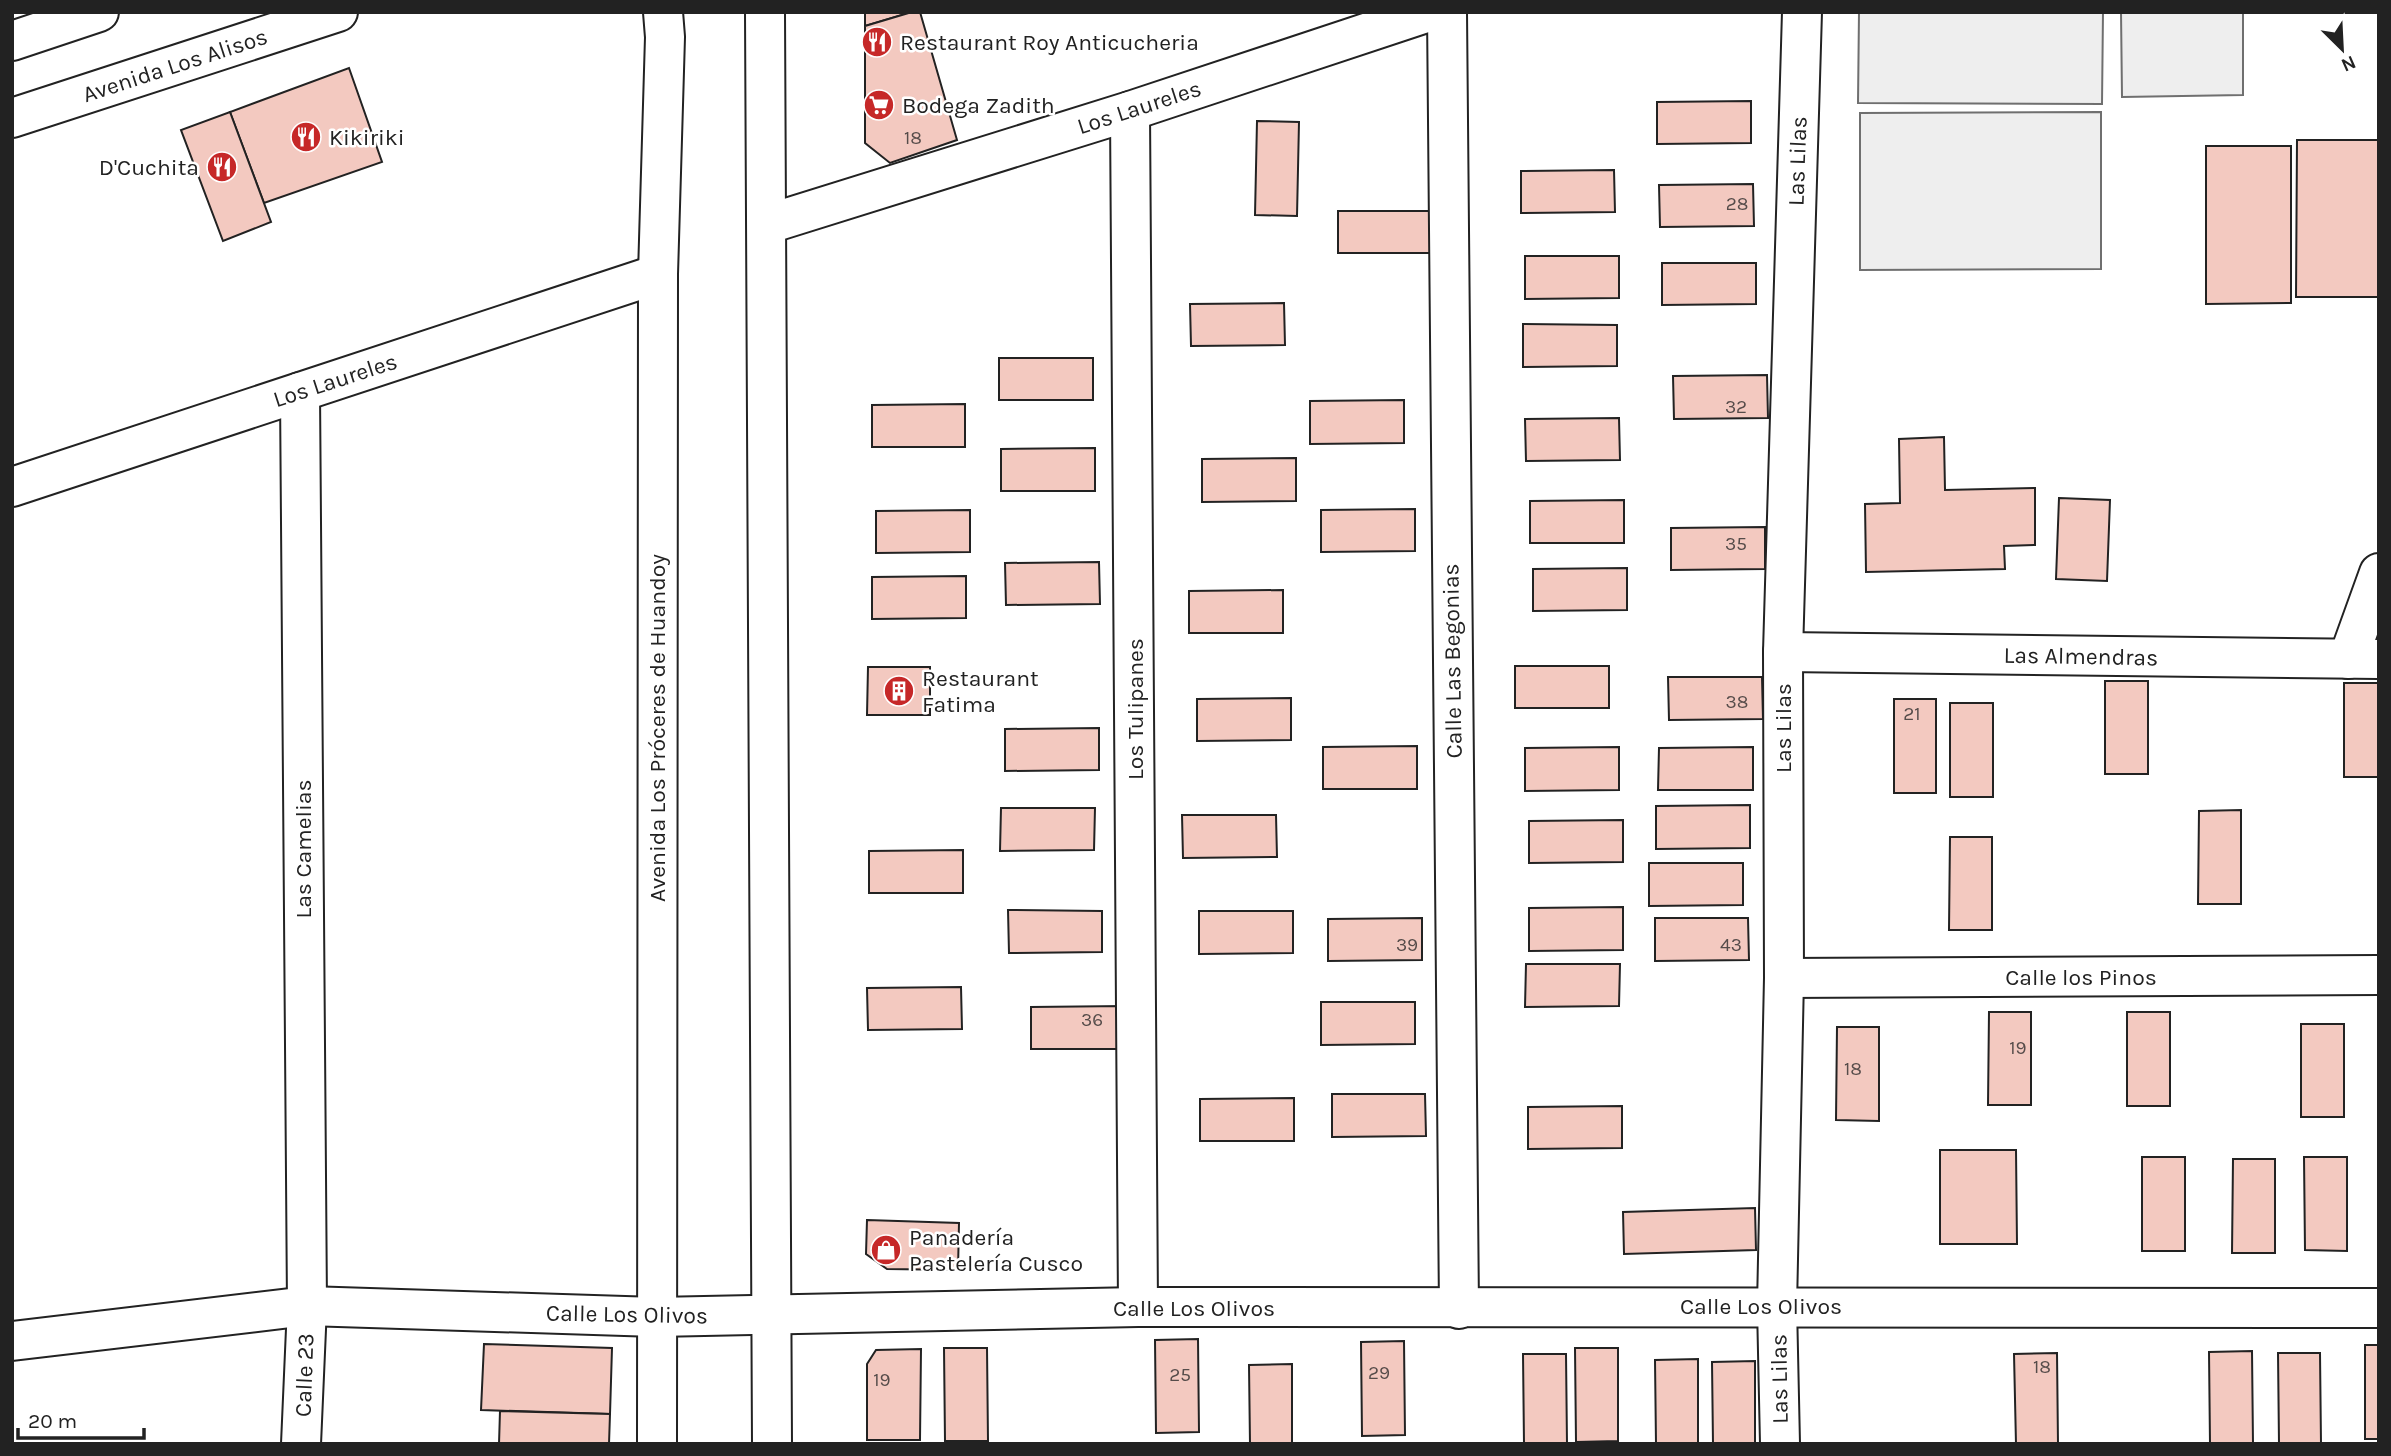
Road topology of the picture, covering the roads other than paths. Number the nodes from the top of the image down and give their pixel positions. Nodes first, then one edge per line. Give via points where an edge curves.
1 (99, 12) edge
2 (338, 12) edge
3 (663, 12) edge
4 (765, 12) edge
5 (1429, 12) edge
6 (1447, 12) edge
7 (1802, 12) edge
8 (12, 41) edge
9 (1130, 111) junction
10 (12, 118) edge
11 (768, 224) junction
12 (658, 274) junction
13 (300, 392) junction
14 (12, 487) edge
15 (2379, 573) edge
16 (1783, 652) junction
17 (2363, 659) edge
18 (2379, 975) edge
19 (1784, 978) junction
20 (307, 1306) junction
21 (1777, 1306) junction
22 (1138, 1307) junction
23 (2379, 1308) edge
24 (1459, 1309) junction
25 (773, 1314) junction
26 (656, 1317) junction
27 (12, 1341) edge
28 (301, 1444) edge
29 (657, 1444) edge
30 (772, 1444) edge
31 (1780, 1444) edge

1 - 8 street
2 - 10 street, Avenida Los Alisos
3 - 12 street, Avenida Los Próceres de Huandoy
4 - 11 street
5 - 9 street, Los Laureles
6 - 24 street, Calle Las Begonias
7 - 16 street, Las Lilas
9 - 11 street, Los Laureles
9 - 22 street, Los Tulipanes
11 - 25 street
12 - 13 street, Los Laureles
12 - 26 street, Avenida Los Próceres de Huandoy
13 - 14 street, Los Laureles
13 - 20 street, Las Camelias
15 - 17 street
16 - 17 street, Las Almendras
16 - 19 street, Las Lilas
18 - 19 street, Calle los Pinos
19 - 21 street, Las Lilas
20 - 26 street, Calle Los Olivos
20 - 27 street, Calle Los Olivos
20 - 28 street, Calle 23
21 - 23 street, Calle Los Olivos
21 - 24 street, Calle Los Olivos
21 - 31 street, Las Lilas
22 - 24 street, Calle Los Olivos
22 - 25 street, Calle Los Olivos
25 - 26 street, Calle Los Olivos
25 - 30 street
26 - 29 street, Avenida Los Próceres de Huandoy

